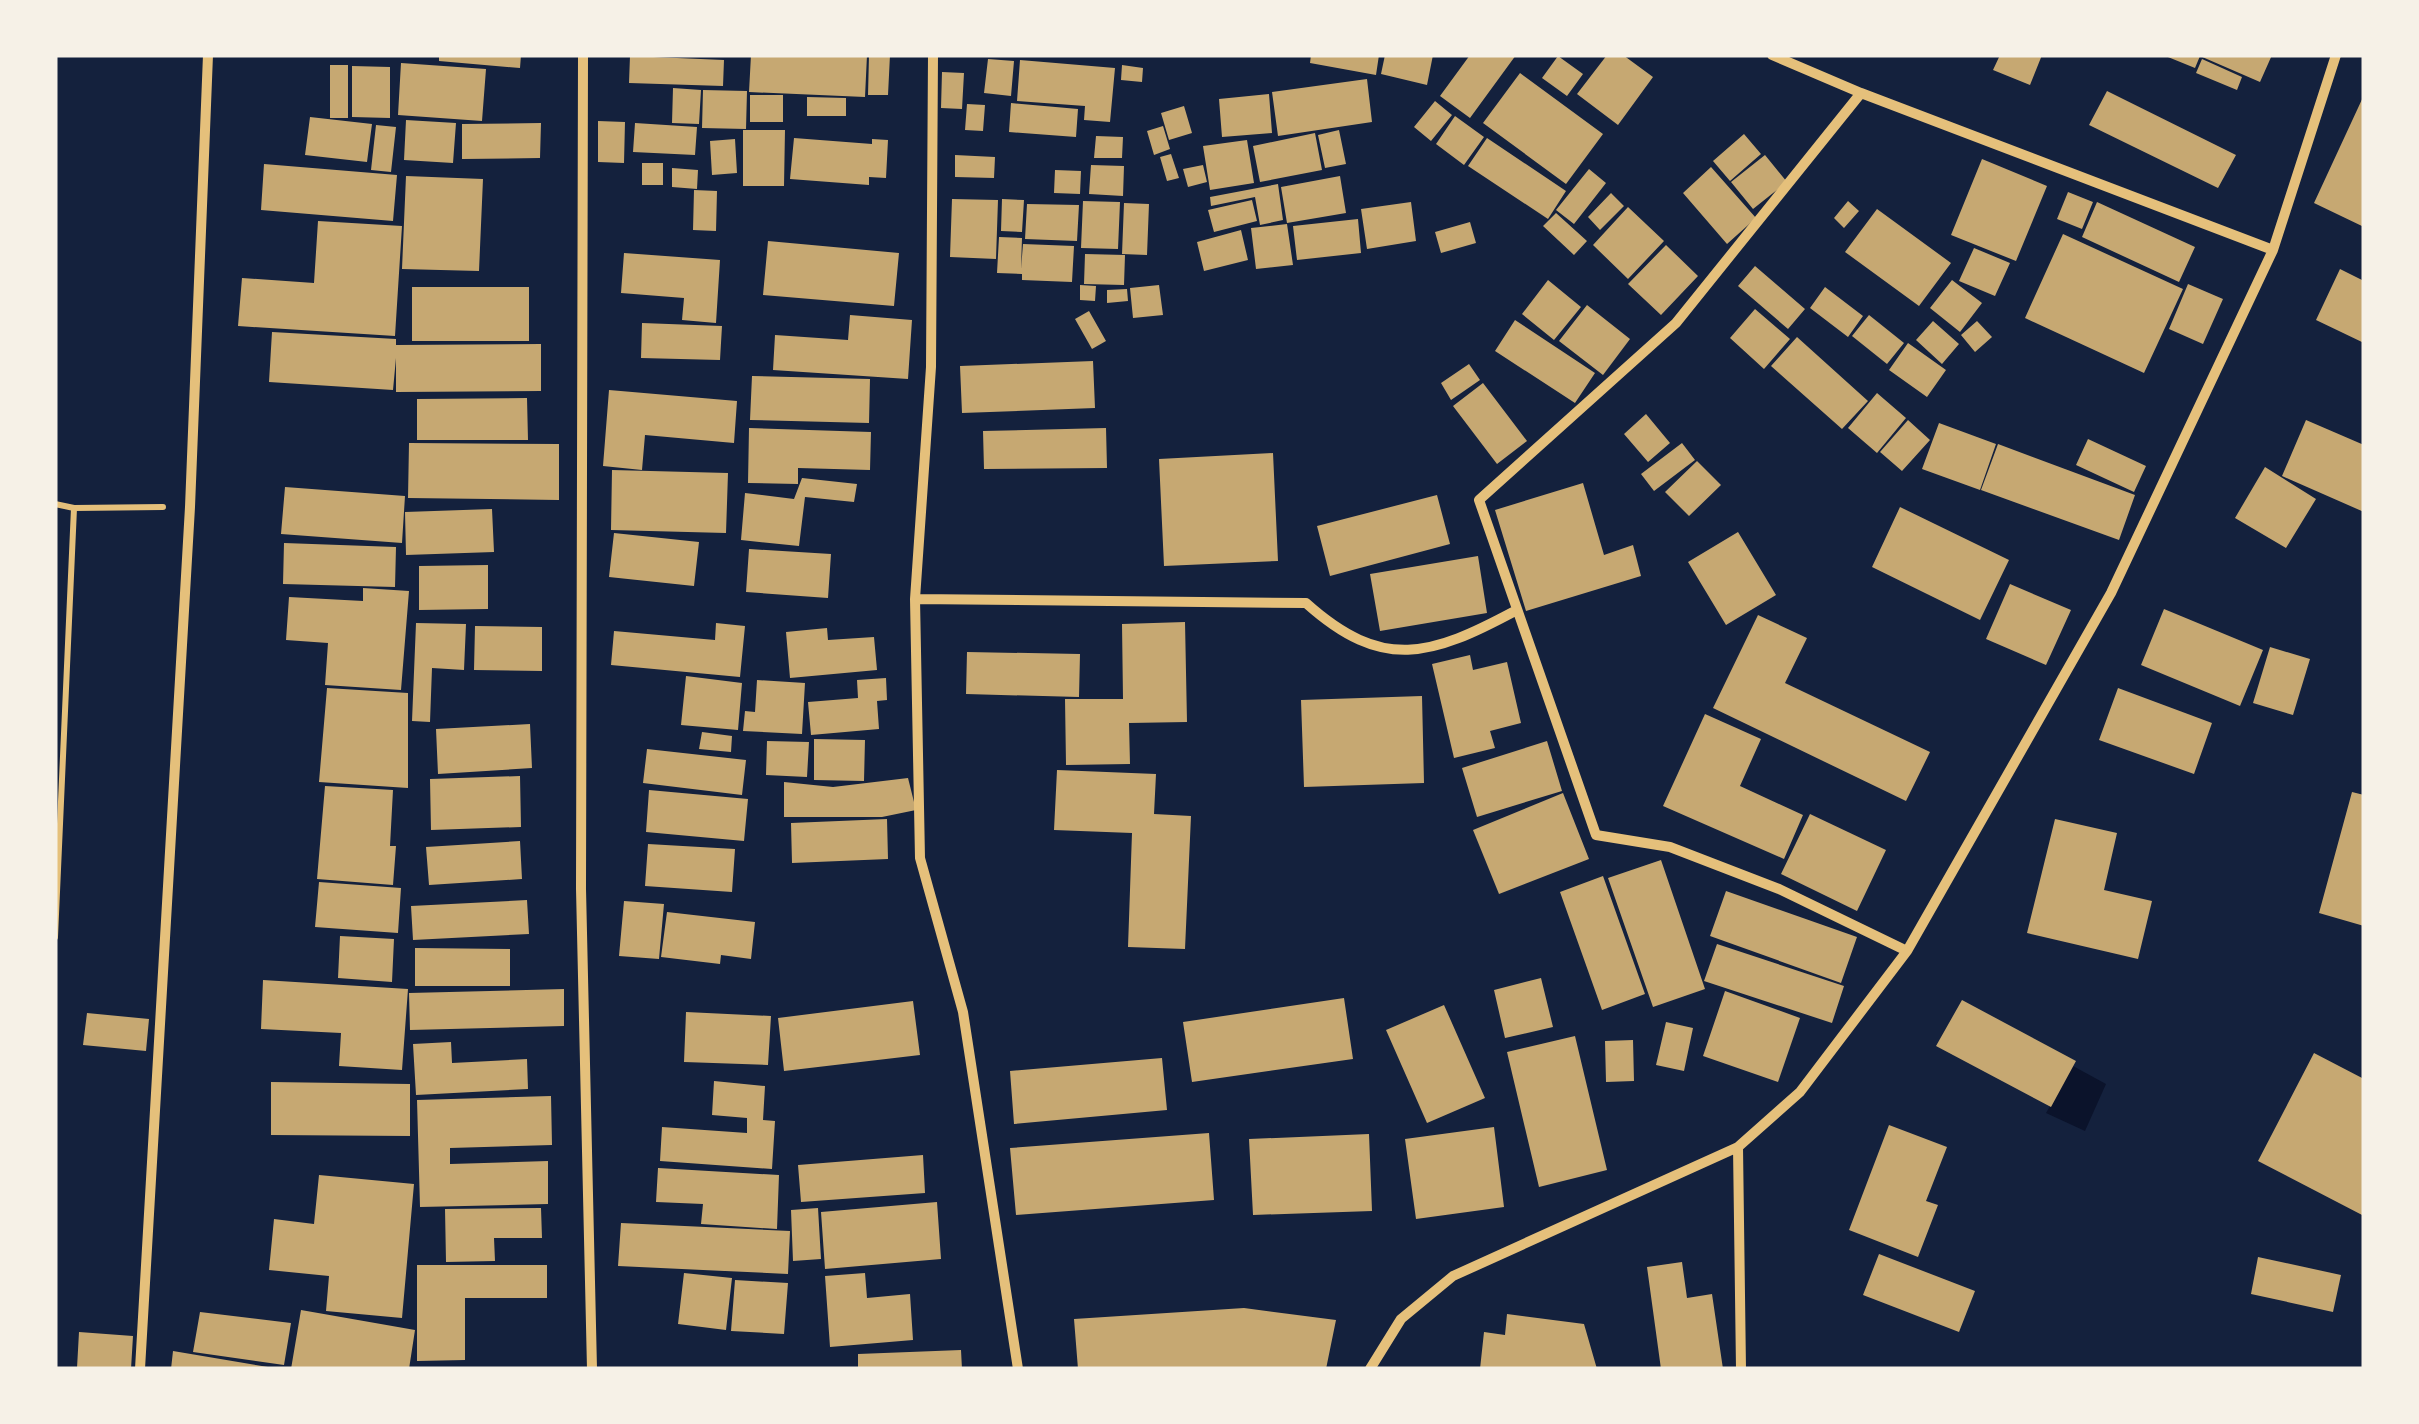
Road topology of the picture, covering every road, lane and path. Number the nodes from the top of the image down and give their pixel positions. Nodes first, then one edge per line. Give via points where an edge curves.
1 (208, 55) edge
2 (583, 55) edge
3 (933, 55) edge
4 (1772, 55) edge
5 (2336, 55) edge
6 (1861, 94) junction
7 (2274, 250) junction
8 (55, 504) edge
9 (190, 506) junction
10 (74, 508) junction
11 (915, 600) junction
12 (1515, 611) junction
13 (55, 937) edge
14 (1907, 951) junction
15 (1738, 1148) junction
16 (140, 1369) edge
17 (592, 1369) edge
18 (1018, 1369) edge
19 (1370, 1369) edge
20 (1741, 1369) edge

1 - 9 street
2 - 17 street via 580,888
3 - 11 street via 932,367
4 - 6 street
5 - 7 street
6 - 7 street
6 - 12 street via 1676,323 1479,500
7 - 14 street via 2111,593
8 - 10 path
9 - 10 path
9 - 16 street
10 - 13 path
11 - 12 street via 1306,603 1361,640 1401,652 1459,641
11 - 18 street via 920,858 963,1012
12 - 14 street via 1596,836 1670,847 1780,889
14 - 15 street via 1800,1092
15 - 19 street via 1454,1276 1401,1320
15 - 20 street

